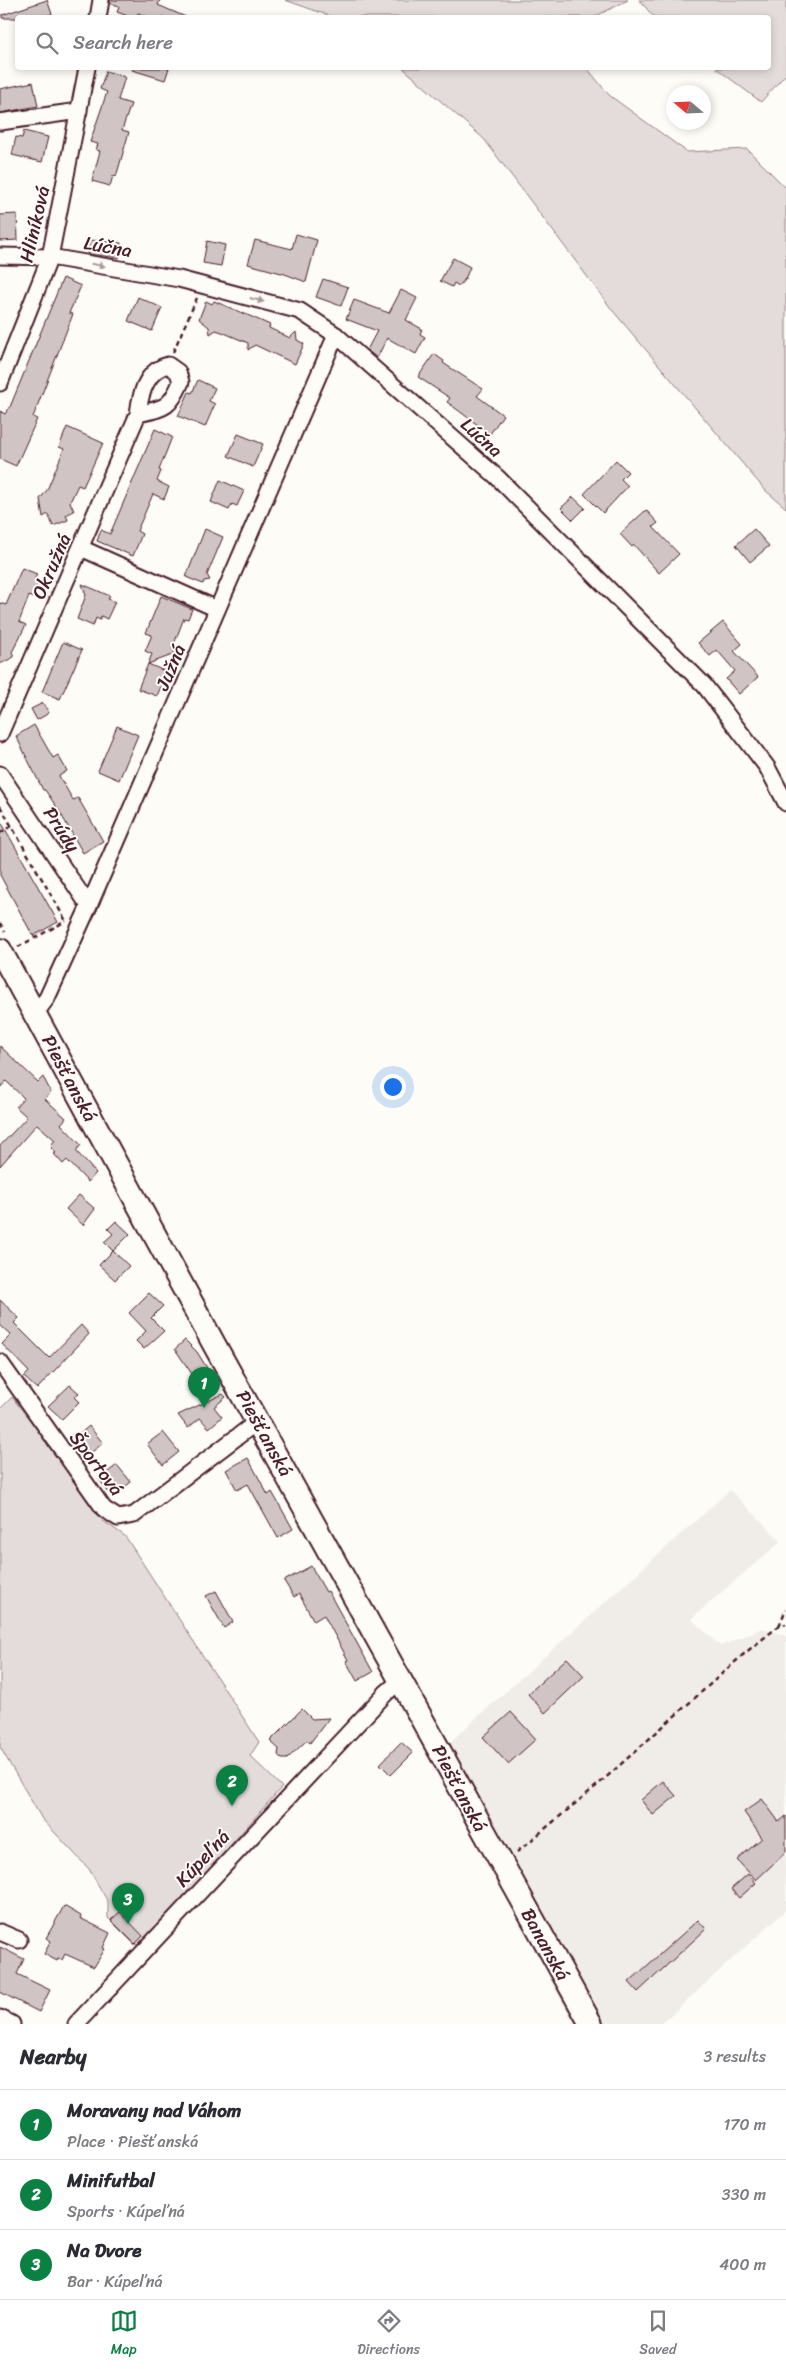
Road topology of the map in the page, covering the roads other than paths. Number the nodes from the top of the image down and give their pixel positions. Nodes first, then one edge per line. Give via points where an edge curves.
1 (101, 0) edge
2 (98, 15) edge
3 (87, 70) edge
4 (78, 111) junction
5 (0, 122) edge
6 (0, 256) edge
7 (50, 257) junction
8 (336, 335) junction
9 (0, 383) edge
10 (138, 414) junction
11 (82, 548) junction
12 (217, 609) junction
13 (0, 734) edge
14 (0, 774) edge
15 (786, 803) edge
16 (88, 906) junction
17 (8, 949) edge
18 (36, 1013) junction
19 (0, 1362) edge
20 (258, 1421) junction
21 (401, 1680) junction
22 (502, 1863) joint
23 (0, 1932) edge
24 (19, 1940) dead end
25 (0, 2018) edge
26 (12, 2024) edge
27 (76, 2024) edge
28 (590, 2024) edge

1 - 2 street
3 - 4 street, Hliníková
4 - 5 street
4 - 7 street, Hliníková
6 - 7 street, Lúčna
7 -> 8 street, Lúčna via 179,279 300,311
7 - 9 street, Hliníková
8 - 12 street, Južná
8 - 15 street, Lúčna via 497,477 704,685 767,767
10 - 10 street, Okružná via 164,409 173,400 181,382 178,372 168,365 151,373
10 - 11 street, Okružná
11 - 12 street
11 - 13 street, Okružná
12 - 16 street, Južná
14 - 16 street, Prúdy
16 - 18 street, Južná via 47,998
17 - 18 main road, Piešťanská
18 - 20 main road, Piešťanská
19 - 20 street, Športová via 104,1509 118,1518 134,1516
20 - 21 main road, Piešťanská
21 - 22 main road, Piešťanská
21 - 27 street, Kúpeľná
22 - 28 main road, Bananská
23 - 24 street
25 - 26 street

